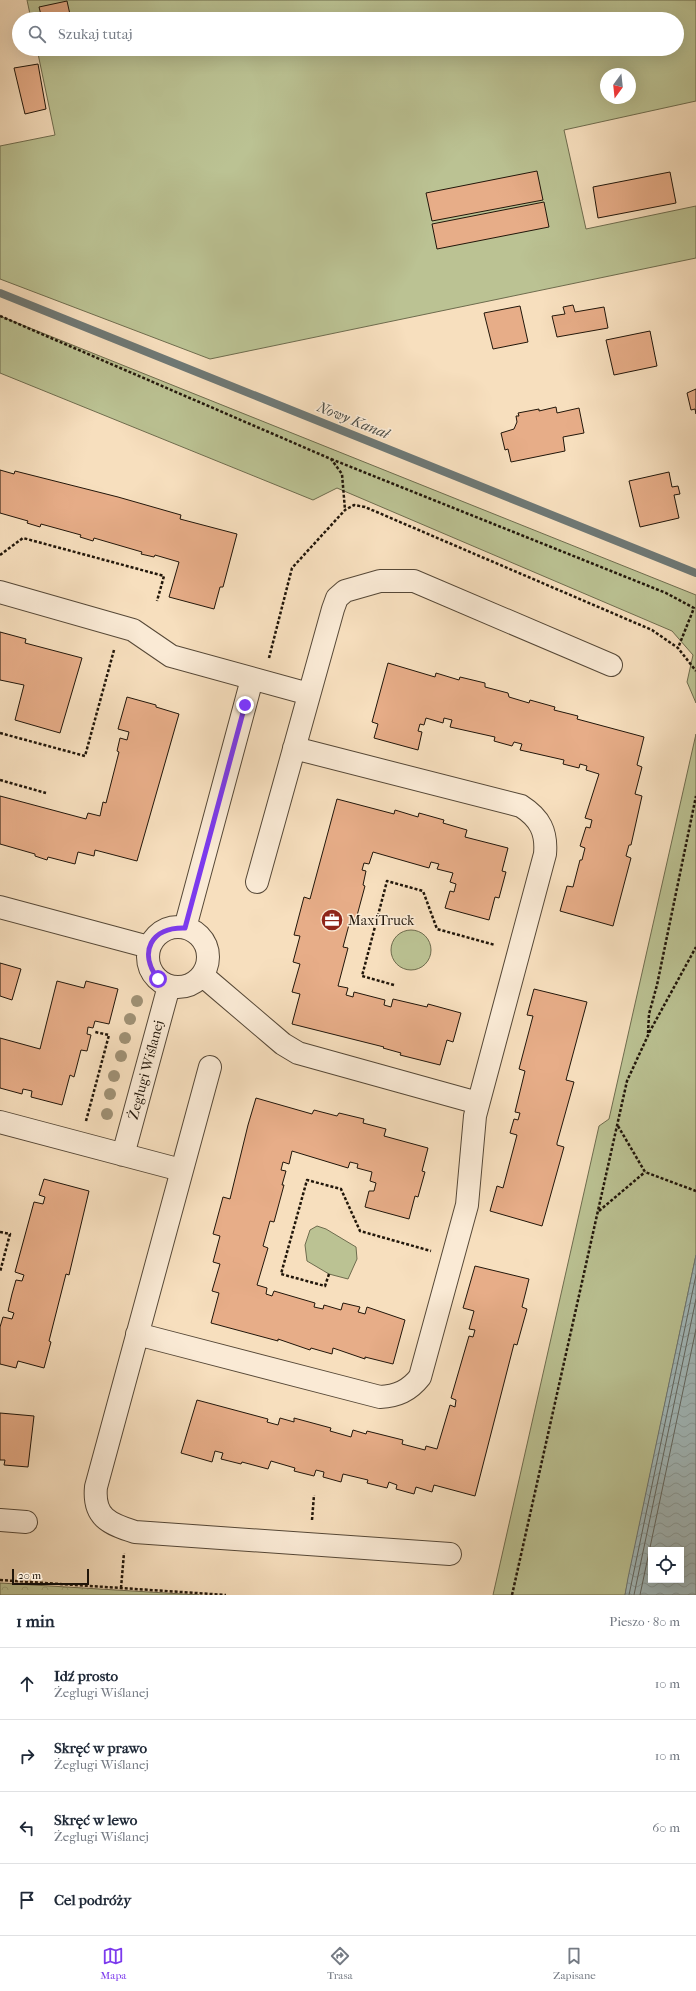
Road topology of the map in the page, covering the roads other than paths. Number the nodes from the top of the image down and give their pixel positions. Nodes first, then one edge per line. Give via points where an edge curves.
1 (0, 592) edge
2 (611, 665) dead end
3 (252, 679) junction
4 (309, 694) junction
5 (294, 748) junction
6 (257, 882) dead end
7 (0, 907) edge
8 (185, 928) junction
9 (149, 947) junction
10 (202, 976) junction
11 (169, 986) junction
12 (210, 1067) dead end
13 (478, 1103) junction
14 (0, 1122) edge
15 (123, 1154) junction
16 (182, 1170) junction
17 (137, 1334) junction
18 (0, 1520) edge
19 (26, 1522) dead end
20 (450, 1554) dead end

1 - 3 street via 133,630 171,656
2 - 4 street via 414,581 380,581 345,591 337,598
3 - 4 street
3 - 8 street
4 - 5 street
5 - 6 street
5 - 13 street via 521,806 539,820 547,842 546,854
7 - 9 street
8 - 9 street via 172,928 159,933
8 - 10 street via 196,933 204,942 208,953
9 - 11 street via 150,969 158,979
10 - 11 street via 181,987
10 - 13 street via 283,1044 298,1053
11 - 15 street, Żeglugi Wiślanej
12 - 16 street
13 - 17 street via 467,1205 420,1376 408,1389 380,1398
14 - 15 street
15 - 16 street
16 - 17 street
17 - 20 street via 96,1487 96,1505 106,1520 116,1527 135,1532
18 - 19 street

